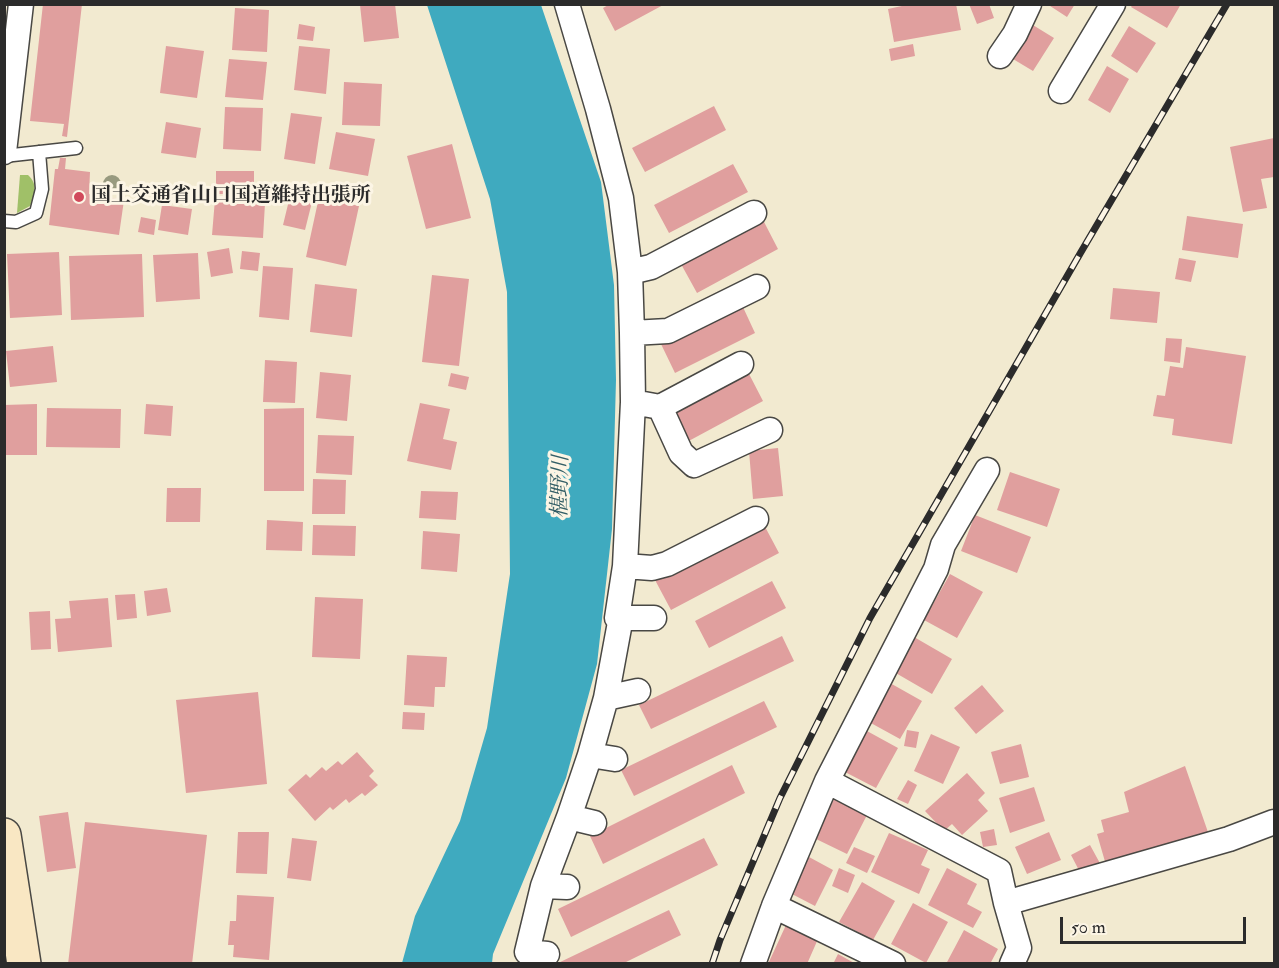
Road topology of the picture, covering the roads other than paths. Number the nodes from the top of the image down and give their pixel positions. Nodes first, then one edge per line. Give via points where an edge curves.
1 (21, 4) edge
2 (567, 4) edge
3 (1029, 4) edge
4 (1113, 4) edge
5 (1000, 56) dead end
6 (1061, 91) dead end
7 (76, 148) dead end
8 (39, 152) junction
9 (4, 154) edge
10 (754, 213) dead end
11 (4, 221) edge
12 (630, 272) junction
13 (757, 287) dead end
14 (632, 333) junction
15 (741, 364) dead end
16 (633, 402) junction
17 (660, 407) junction
18 (770, 430) dead end
19 (987, 470) dead end
20 (756, 519) dead end
21 (625, 566) junction
22 (621, 617) junction
23 (654, 618) dead end
24 (638, 691) dead end
25 (606, 698) junction
26 (590, 754) junction
27 (615, 759) dead end
28 (827, 781) junction
29 (569, 817) junction
30 (1275, 822) edge
31 (594, 823) dead end
32 (4, 835) edge
33 (1006, 903) junction
34 (774, 906) junction
35 (532, 956) edge
36 (24, 963) edge
37 (753, 963) edge
38 (893, 963) edge
39 (1012, 963) edge

1 - 9 street
2 - 12 street via 621,198
3 - 5 street
4 - 6 street
7 - 8 lane
8 - 9 lane
8 - 11 lane via 42,189 36,213 16,222
10 - 12 street via 651,267
12 - 14 street
13 - 14 street via 668,331
14 - 16 street
15 - 17 street
16 - 17 street
16 - 21 street
17 - 18 street via 681,453 694,465
19 - 28 street via 943,545 936,569
20 - 21 street via 667,564 652,568
21 - 22 street via 617,618
22 - 23 street
22 - 25 street
24 - 25 street
25 - 26 street
26 - 27 street
26 - 29 street
28 - 33 street via 999,871
28 - 34 street
29 - 31 street
29 - 35 street via 555,886
30 - 33 street via 1229,839
32 - 36 main road
33 - 39 street via 1019,948
34 - 37 street
34 - 38 street

